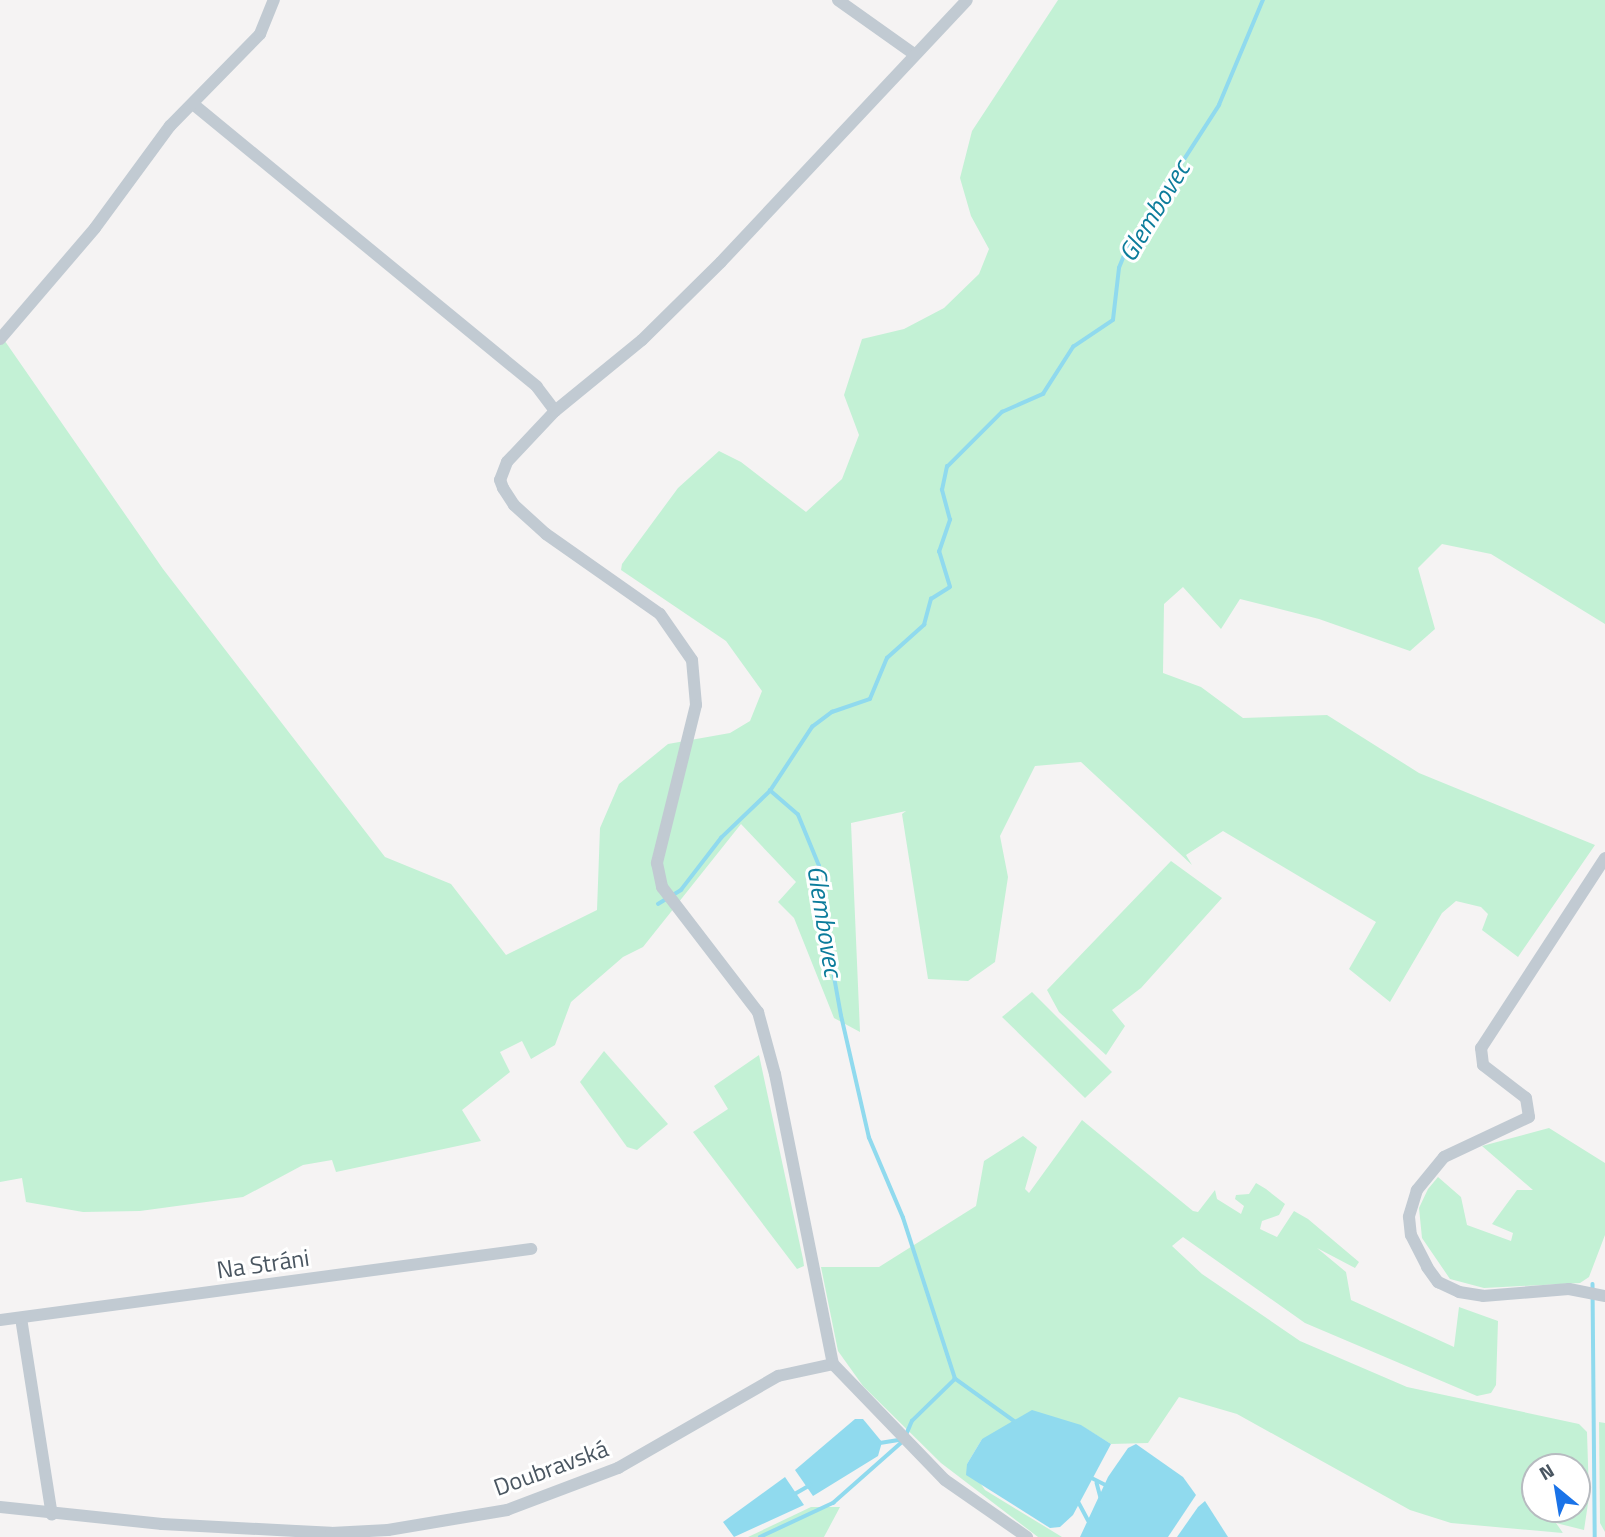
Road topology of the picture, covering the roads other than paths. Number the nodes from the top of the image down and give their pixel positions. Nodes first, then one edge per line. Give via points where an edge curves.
1 (274, 0) edge
2 (838, 0) edge
3 (967, 0) edge
4 (914, 54) junction
5 (193, 104) junction
6 (0, 339) edge
7 (555, 411) junction
8 (1605, 858) edge
9 (531, 1249) dead end
10 (1605, 1296) edge
11 (21, 1318) junction
12 (0, 1320) edge
13 (833, 1364) junction
14 (0, 1507) edge
15 (52, 1515) junction
16 (1027, 1537) edge

1 - 5 street via 260,34
2 - 4 street
3 - 4 street
4 - 7 street via 819,162 711,272 642,340
5 - 6 street via 170,126 95,228
5 - 7 street via 537,387
7 - 13 street via 507,462 500,480 514,505 546,534 660,614 692,660 696,705 657,863 662,887 758,1012 775,1074
8 - 10 street via 1481,1048 1483,1065 1526,1098 1529,1117 1444,1157 1417,1190 1409,1217 1411,1235 1427,1267 1438,1282 1459,1293 1483,1296 1569,1289
9 - 11 street, Na Stráni
11 - 12 street, Na Stráni
11 - 15 street
13 - 15 street, Doubravská via 778,1376 618,1468 507,1510 388,1530 331,1533
13 - 16 street via 946,1480
14 - 15 street, Doubravská

